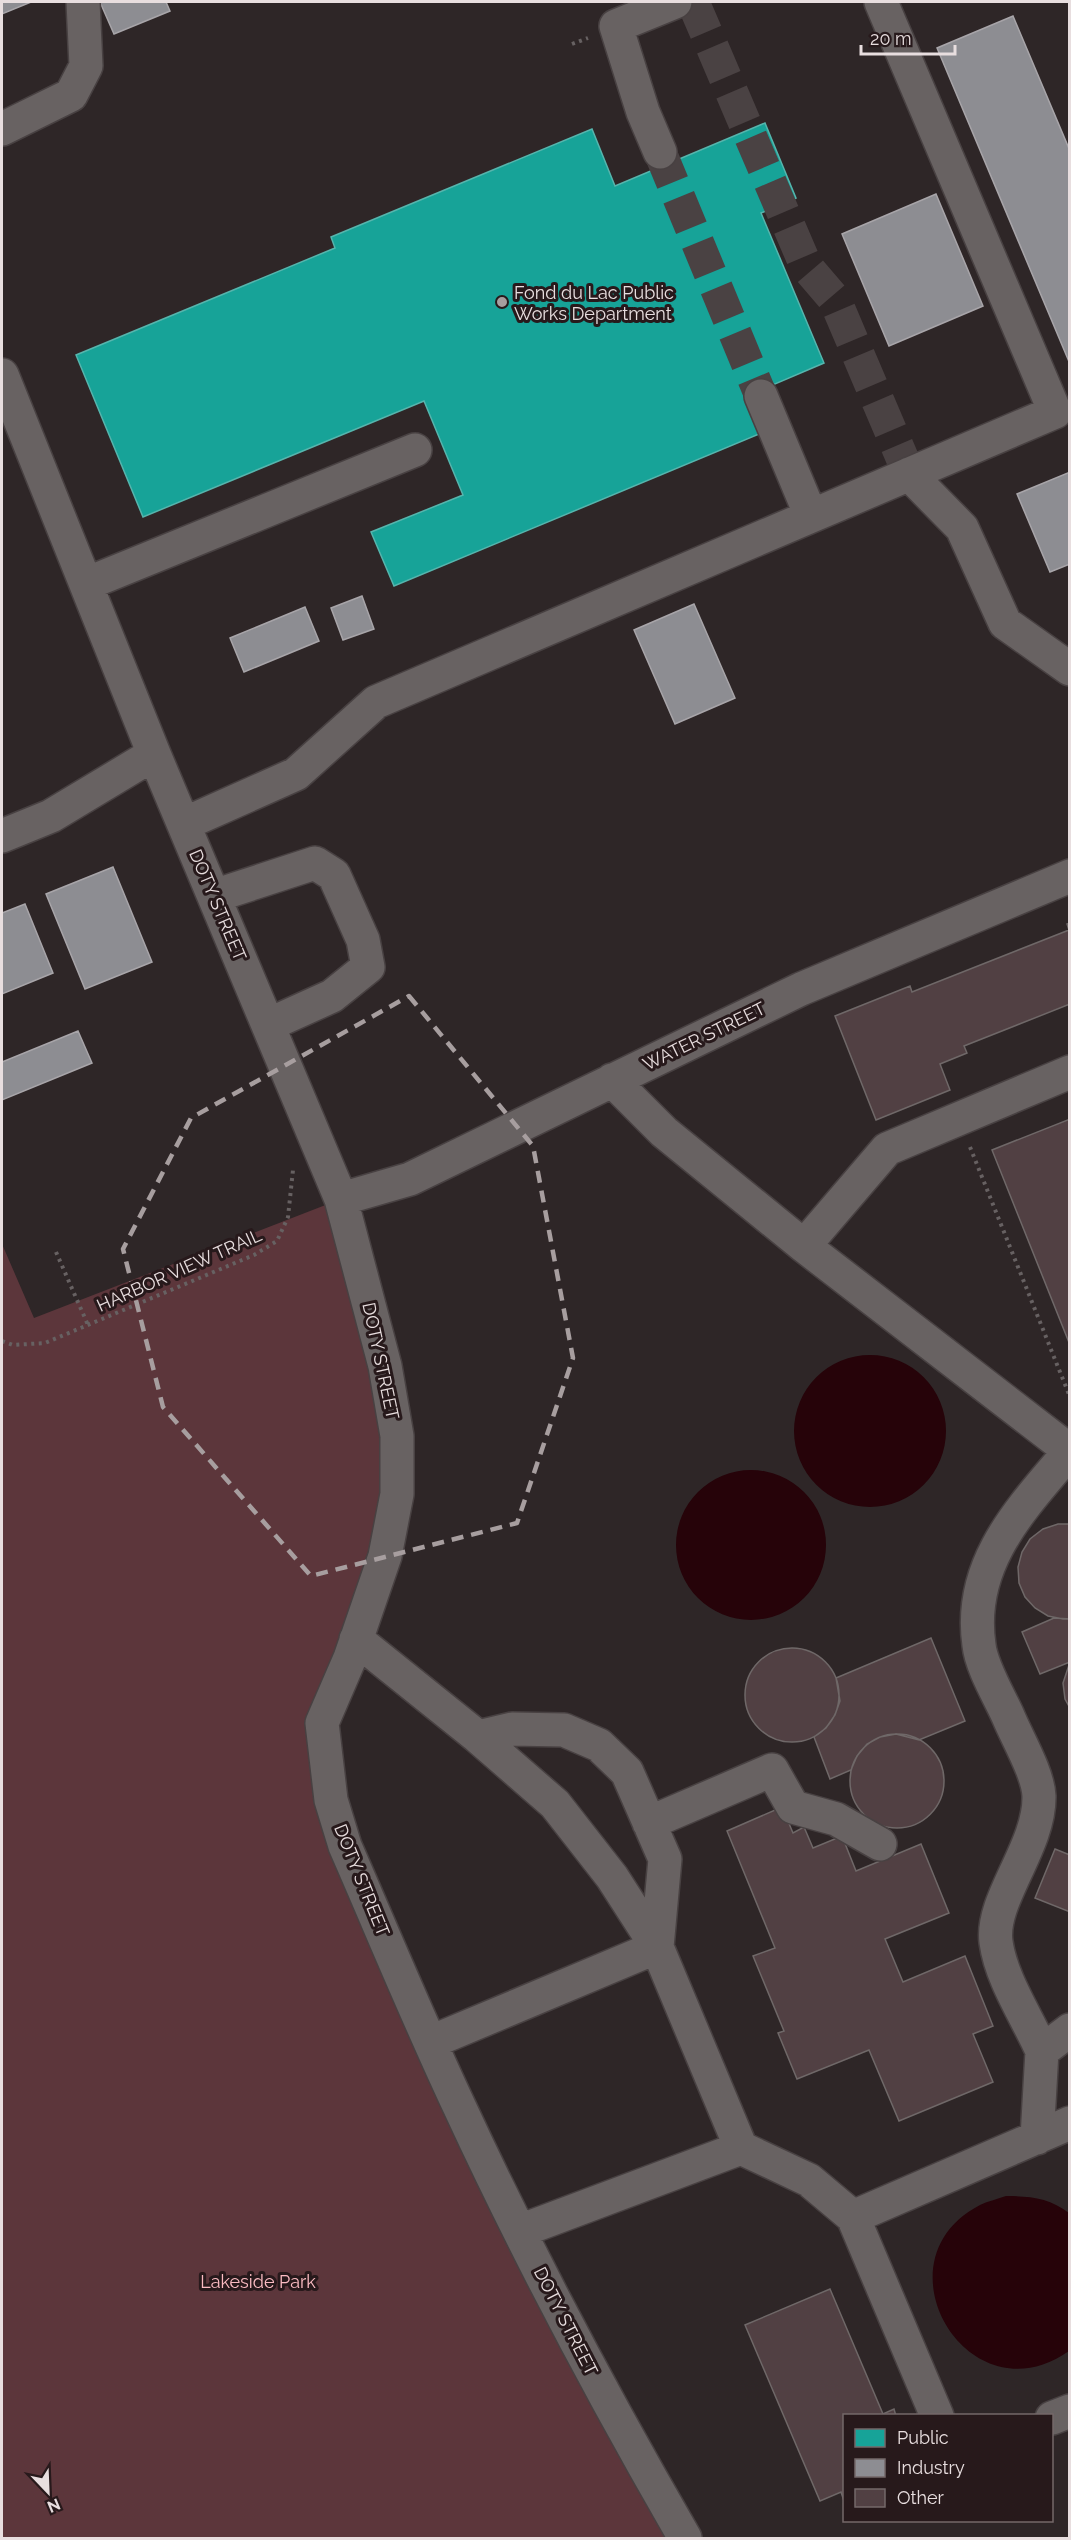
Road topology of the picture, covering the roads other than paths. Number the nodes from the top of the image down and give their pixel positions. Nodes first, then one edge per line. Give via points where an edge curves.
1 (83, 2) edge
2 (675, 2) edge
3 (881, 2) edge
4 (2, 129) edge
5 (660, 152) tunnel mouth
6 (2, 375) edge
7 (761, 396) tunnel mouth
8 (415, 450) dead end
9 (909, 474) junction
10 (811, 516) junction
11 (86, 584) junction
12 (1070, 669) edge
13 (154, 754) junction
14 (184, 824) junction
15 (2, 836) edge
16 (1070, 876) edge
17 (214, 896) junction
18 (268, 1025) junction
19 (1070, 1072) edge
20 (612, 1080) junction
21 (341, 1199) junction
22 (804, 1246) junction
23 (1070, 1451) edge
24 (356, 1639) junction
25 (478, 1737) junction
26 (649, 1823) junction
27 (880, 1844) dead end
28 (657, 1947) junction
29 (1070, 2030) edge
30 (431, 2042) junction
31 (1042, 2051) junction
32 (1070, 2123) edge
33 (1036, 2138) junction
34 (741, 2148) junction
35 (853, 2217) junction
36 (520, 2231) junction
37 (1070, 2411) edge
38 (937, 2414) edge
39 (1053, 2418) edge
40 (685, 2538) edge

1 - 4 street via 86,66 71,95
2 - 5 street via 616,26
3 - 9 street via 1055,412
6 - 11 street, DOTY STREET
7 - 10 street
8 - 11 street
9 - 10 street
9 - 12 street via 962,528 1005,623
10 - 14 street via 376,702 296,774
11 - 13 street, DOTY STREET
13 - 14 street, DOTY STREET
13 - 15 street via 51,816
14 - 17 street, DOTY STREET
16 - 20 street, WATER STREET via 801,988
17 - 18 street, DOTY STREET
17 - 18 street via 315,863 334,874 363,940 369,967 332,996
18 - 21 street, DOTY STREET
19 - 22 street via 887,1149
20 - 21 street, WATER STREET via 410,1179
20 - 22 street via 664,1132
21 - 24 street, DOTY STREET via 385,1366 397,1436 397,1494 385,1556
22 - 23 street
23 - 31 street via 1016,1515 987,1563 977,1606 979,1647 1038,1788 1039,1816 998,1916 996,1941 1005,1972
24 - 25 street
24 - 30 street, DOTY STREET via 322,1723 331,1800 345,1846
25 - 26 street via 512,1729 564,1730 599,1745 627,1772
25 - 28 street via 555,1804 612,1877
26 - 27 street via 772,1770 793,1807 836,1818
26 - 28 street via 665,1859
28 - 30 street
28 - 34 street
29 - 31 street
30 - 36 street, DOTY STREET
31 - 33 street
32 - 33 street
33 - 35 street
34 - 35 street via 809,2180
34 - 36 street
35 - 38 street
36 - 40 street, DOTY STREET via 614,2415
37 - 39 street

